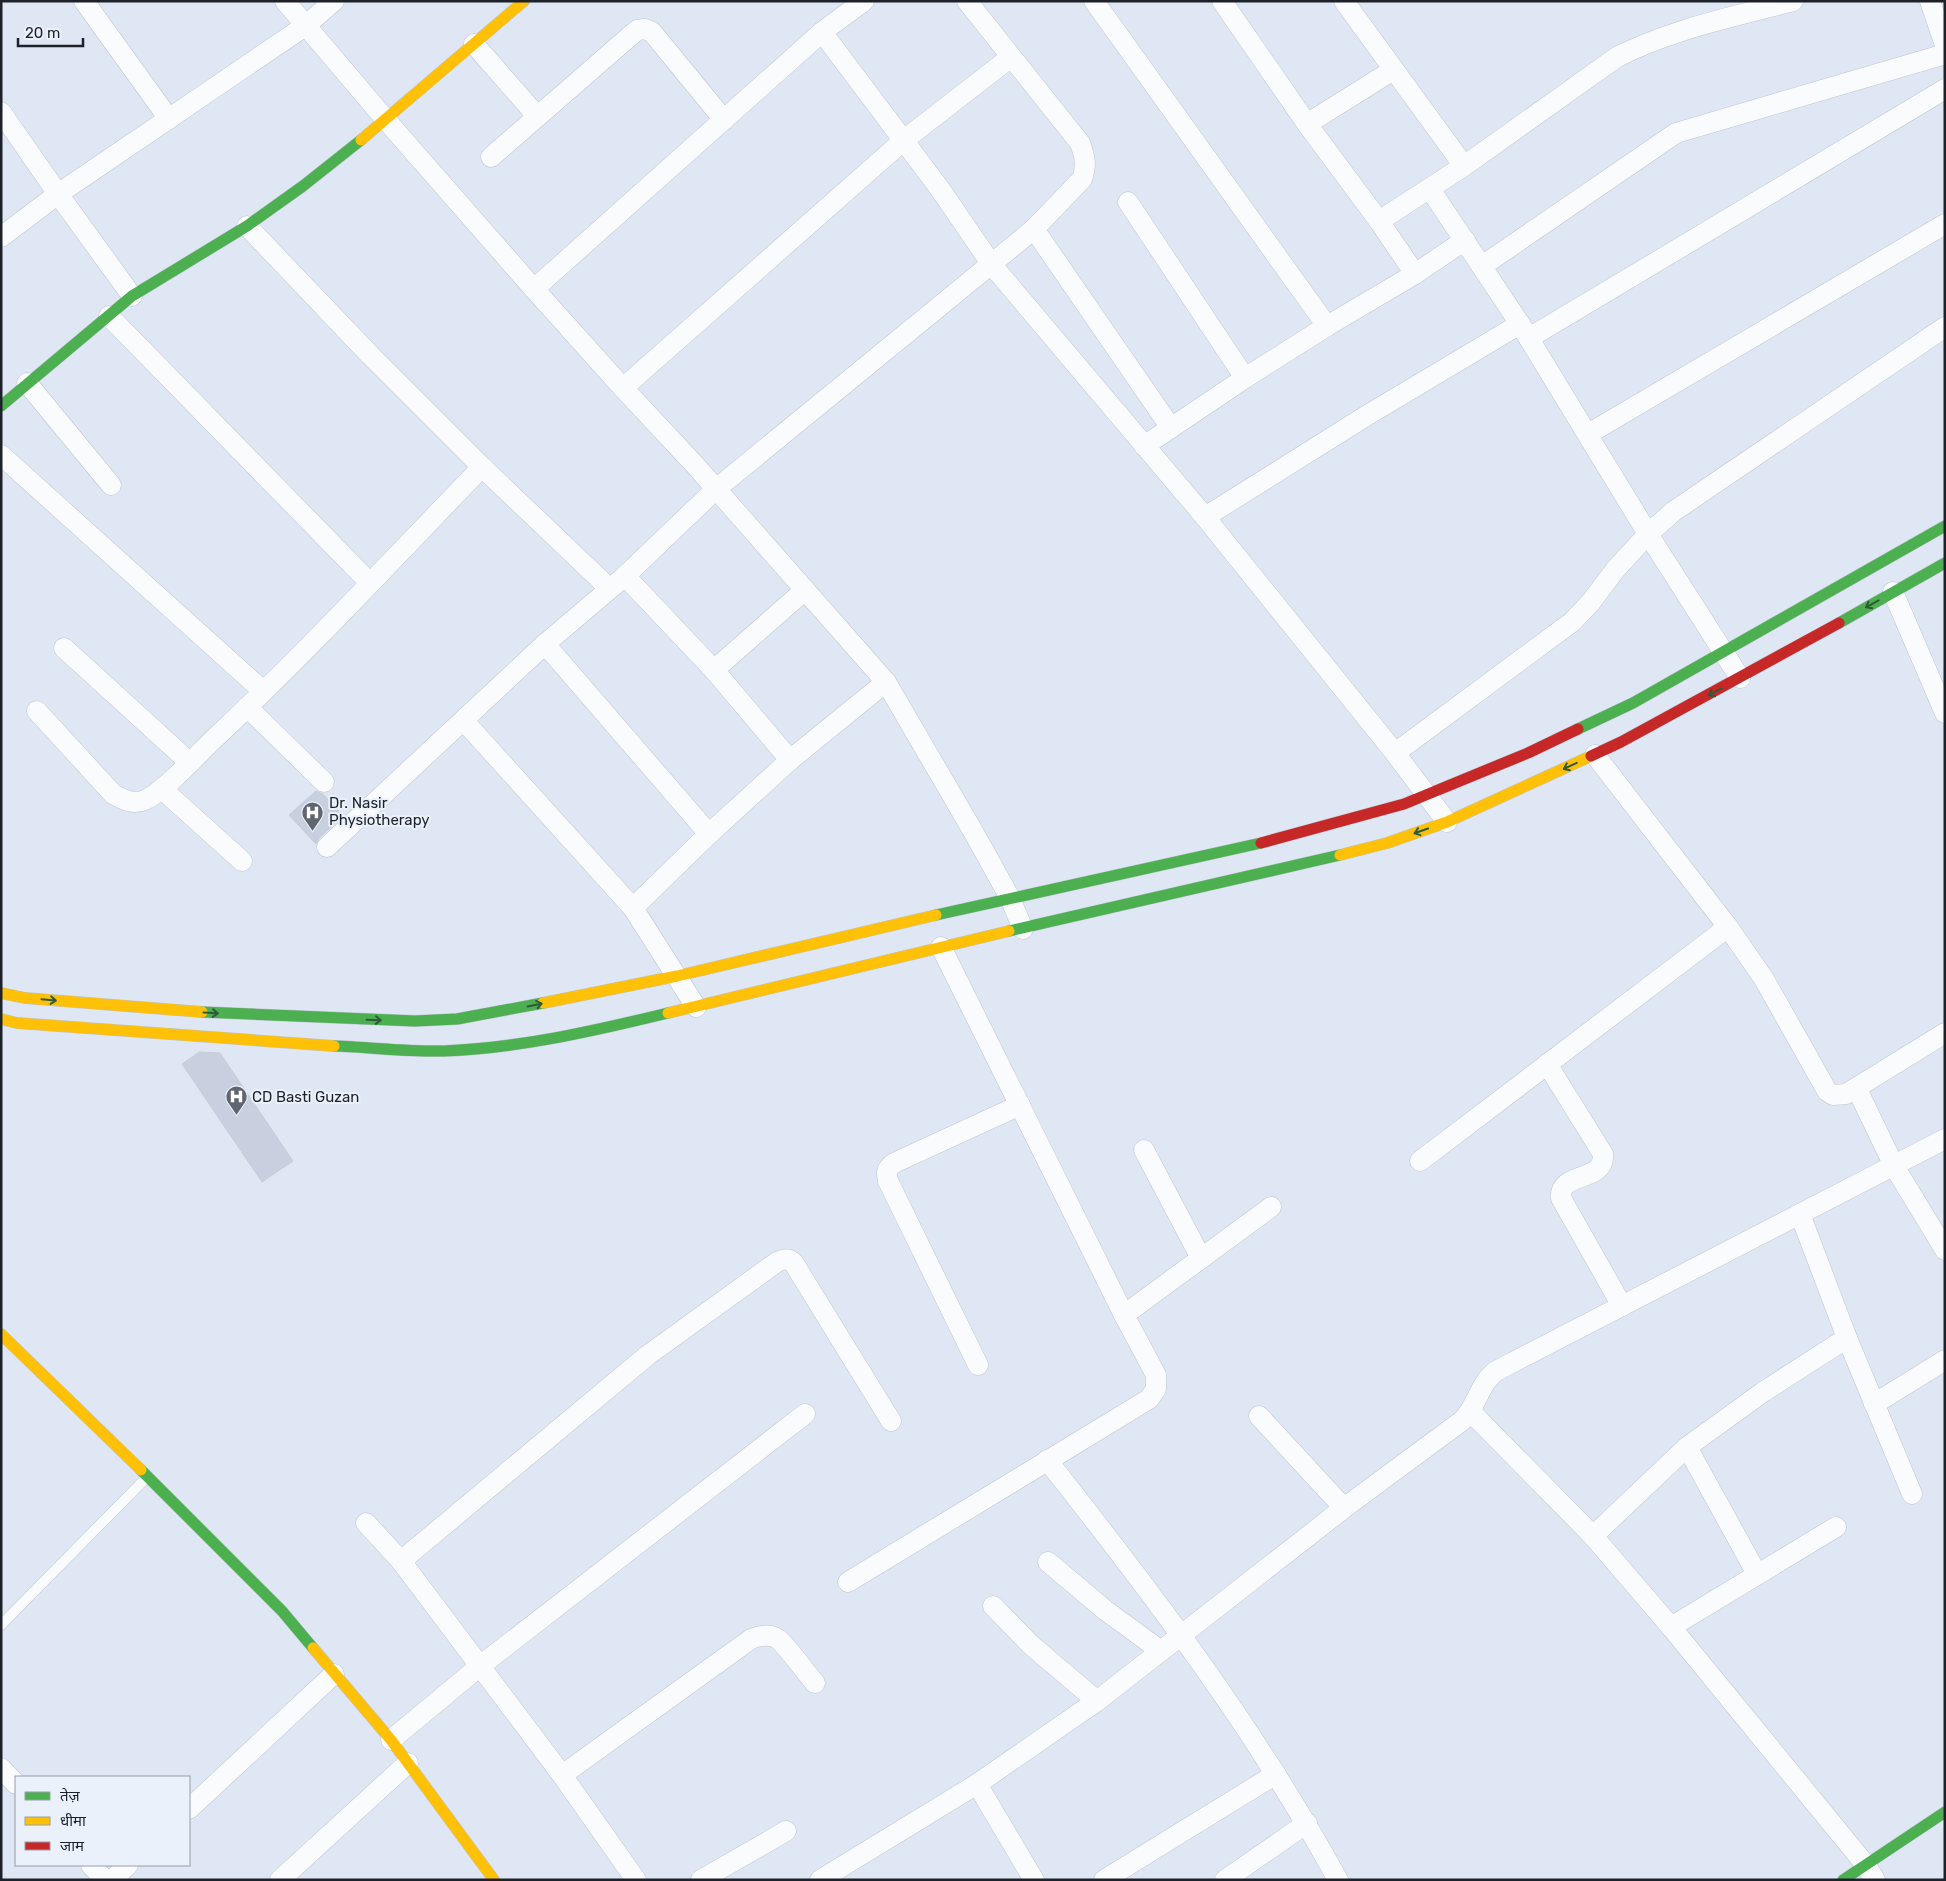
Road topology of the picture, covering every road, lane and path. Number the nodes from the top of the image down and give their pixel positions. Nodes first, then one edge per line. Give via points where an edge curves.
1 (84, 1) edge
2 (285, 1) edge
3 (334, 1) edge
4 (524, 1) edge
5 (864, 1) edge
6 (967, 1) edge
7 (1094, 1) edge
8 (1222, 1) edge
9 (1344, 1) edge
10 (1793, 1) edge
11 (1930, 1) edge
12 (305, 26) junction
13 (822, 32) junction
14 (474, 44) junction
15 (1945, 45) edge
16 (1945, 54) edge
17 (1011, 57) junction
18 (1393, 70) junction
19 (1945, 90) edge
20 (1, 112) edge
21 (537, 116) junction
22 (169, 119) junction
23 (386, 120) junction
24 (724, 120) junction
25 (1307, 124) junction
26 (904, 140) junction
27 (491, 157) dead end
28 (1464, 166) junction
29 (1430, 188) junction
30 (58, 194) junction
31 (1128, 202) dead end
32 (1380, 221) junction
33 (1945, 224) edge
34 (247, 226) junction
35 (1034, 229) junction
36 (1, 237) edge
37 (1465, 240) junction
38 (992, 264) junction
39 (1482, 266) junction
40 (1415, 274) junction
41 (534, 289) junction
42 (132, 296) junction
43 (110, 316) junction
44 (1326, 326) junction
45 (1945, 327) edge
46 (1524, 331) junction
47 (1245, 378) junction
48 (28, 383) junction
49 (623, 388) junction
50 (3, 402) edge
51 (1171, 428) junction
52 (1588, 434) junction
53 (1144, 446) junction
54 (1, 455) edge
55 (482, 467) junction
56 (111, 485) dead end
57 (716, 489) junction
58 (1205, 517) junction
59 (1945, 526) edge
60 (1648, 534) junction
61 (1945, 563) edge
62 (625, 576) junction
63 (370, 584) junction
64 (609, 588) junction
65 (805, 590) junction
66 (1893, 592) junction
67 (545, 644) junction
68 (64, 648) dead end
69 (1723, 653) junction
70 (714, 670) junction
71 (1740, 678) junction
72 (886, 682) junction
73 (263, 691) junction
74 (247, 707) junction
75 (37, 711) dead end
76 (1945, 713) edge
77 (464, 721) junction
78 (1394, 752) junction
79 (1595, 755) junction
80 (790, 760) junction
81 (189, 762) junction
82 (324, 782) dead end
83 (162, 789) junction
84 (1427, 794) junction
85 (1447, 822) junction
86 (710, 834) junction
87 (328, 847) dead end
88 (242, 861) dead end
89 (1010, 898) junction
90 (633, 908) junction
91 (1728, 927) junction
92 (1023, 928) junction
93 (942, 947) junction
94 (677, 976) junction
95 (1, 993) edge
96 (696, 1007) junction
97 (1, 1020) edge
98 (1945, 1033) edge
99 (1547, 1064) junction
100 (1857, 1088) junction
101 (1020, 1105) junction
102 (1945, 1139) edge
103 (1144, 1150) dead end
104 (1420, 1160) dead end
105 (1894, 1166) junction
106 (1271, 1207) dead end
107 (1800, 1214) junction
108 (1945, 1250) edge
109 (1201, 1258) junction
110 (1622, 1306) junction
111 (1124, 1315) junction
112 (1, 1334) edge
113 (1847, 1338) junction
114 (1945, 1360) edge
115 (978, 1365) dead end
116 (1874, 1404) junction
117 (1470, 1412) junction
118 (805, 1414) dead end
119 (1259, 1416) dead end
120 (891, 1421) dead end
121 (1687, 1447) junction
122 (1047, 1460) junction
123 (148, 1476) junction
124 (1912, 1494) dead end
125 (1344, 1508) junction
126 (366, 1523) dead end
127 (1836, 1527) dead end
128 (1593, 1536) junction
129 (401, 1561) junction
130 (1048, 1562) dead end
131 (1757, 1574) junction
132 (848, 1582) dead end
133 (993, 1606) dead end
134 (1, 1625) edge
135 (1671, 1627) junction
136 (1180, 1635) junction
137 (1161, 1651) junction
138 (480, 1666) junction
139 (334, 1674) junction
140 (815, 1683) dead end
141 (1097, 1701) junction
142 (390, 1740) junction
143 (408, 1763) junction
144 (1, 1768) edge
145 (1276, 1774) junction
146 (562, 1775) junction
147 (15, 1783) edge
148 (977, 1784) junction
149 (190, 1807) edge
150 (1945, 1812) edge
151 (1307, 1823) junction
152 (786, 1831) dead end
153 (92, 1866) edge
154 (127, 1866) edge
155 (1870, 1872) edge
156 (105, 1880) edge
157 (112, 1880) edge
158 (280, 1880) edge
159 (494, 1880) edge
160 (636, 1880) edge
161 (701, 1880) edge
162 (820, 1880) edge
163 (1034, 1880) edge
164 (1104, 1880) edge
165 (1225, 1880) edge
166 (1338, 1880) edge
167 (1843, 1880) edge

1 - 22 street
2 - 12 street
3 - 12 street
4 - 14 street
5 - 13 street
6 - 17 street
7 - 44 street
8 - 25 street
9 - 18 street
10 - 28 street via 1644,43 1617,57
11 - 15 street
12 - 22 street
12 - 23 street
13 - 24 street
13 - 26 street
14 - 21 street
14 - 23 street
16 - 39 street via 1676,134
17 - 26 street
17 - 35 street via 1080,143 1086,157 1082,179
18 - 25 street
18 - 28 street
19 - 46 street
20 - 30 street
21 - 24 street via 632,33 645,29 652,32
21 - 27 street
22 - 30 street
23 - 34 street via 304,186
23 - 41 street
24 - 41 street
25 - 32 street
26 - 38 street
26 - 49 street
28 - 29 street
29 - 32 street
29 - 37 street
30 - 36 street
30 - 42 street
31 - 47 street
32 - 40 street
33 - 52 street
34 - 42 street
34 - 55 street
35 - 38 street
35 - 51 street
37 - 39 street
37 - 40 street
38 - 53 street
38 - 57 street
39 - 46 street
40 - 44 street
41 - 49 street
42 - 43 street
43 - 48 street
43 - 63 street
44 - 47 street
45 - 60 street via 1674,510
46 - 52 street
46 - 58 street via 1366,416
47 - 51 street
48 - 50 street
48 - 56 street
49 - 57 street
51 - 53 street
52 - 60 street
53 - 58 street
54 - 73 street
55 - 63 street
55 - 64 street
57 - 62 street
57 - 65 street
58 - 78 street
59 - 69 street
60 - 69 street
60 - 78 street via 1572,622
61 - 66 street
62 - 64 street
62 - 70 street
63 - 73 street
64 - 67 street
65 - 70 street
65 - 72 street
66 -> 71 street
66 - 76 street
67 - 77 street
67 - 86 street
68 - 81 street
69 - 71 street
69 - 84 street via 1633,703 1537,749
70 - 80 street
71 -> 79 street
72 - 80 street
72 - 89 street
73 - 74 street
74 - 81 street
74 - 82 street
75 - 83 street via 121,799 134,803
77 - 87 street
77 - 90 street
78 - 84 street
79 -> 85 street
79 - 91 street
80 - 86 street
81 - 83 street
83 - 88 street
84 - 85 street
84 - 89 street via 1404,804 1250,846
85 -> 92 street via 1387,842 1262,874
86 - 90 street
89 - 92 street
89 - 94 street
90 - 94 street
91 - 99 street
91 - 100 street via 1764,979 1828,1091 1840,1096
92 - 93 street
93 - 96 street
93 - 101 street
95 -> 94 street via 25,998 208,1013 415,1021 457,1019 506,1011
94 - 96 street
96 - 97 street via 589,1032 443,1051 320,1046
98 - 100 street
99 - 104 street
99 - 110 street via 1603,1154 1597,1171 1568,1183 1560,1191
100 - 105 street
101 - 111 street
101 - 115 street via 894,1163 886,1174
102 - 105 street
103 - 109 street
105 - 107 street
105 - 108 street
106 - 109 street
107 - 110 street
107 - 113 street
109 - 111 street
110 - 117 street via 1496,1371 1487,1378
111 - 122 street via 1156,1375 1156,1389 1149,1399
112 - 123 street
113 - 116 street
113 - 121 street via 1763,1392
114 - 116 street
116 - 124 street
117 - 125 street
117 - 128 street
118 - 138 street
119 - 125 street
120 - 129 street via 794,1262 784,1259 648,1355
121 - 128 street
121 - 131 street
122 - 132 street
122 - 136 street
123 - 134 lane
123 - 139 street via 282,1611
125 - 136 street
126 - 129 street
127 - 131 street
128 - 135 street
129 - 138 street
130 - 137 street
131 - 135 street
133 - 141 street
135 - 155 street
136 - 137 street
136 - 145 street
137 - 141 street
138 - 142 street
138 - 146 street
139 - 142 street
139 - 149 street
140 - 146 street via 778,1639 759,1636 750,1639
141 - 148 street
142 - 143 street
143 - 158 street
143 - 159 street
144 - 147 street
145 - 151 street
145 - 164 street
146 - 160 street
148 - 162 street
148 - 163 street
150 - 155 street
151 - 165 street
151 - 166 street
152 - 161 street
153 - 156 street
154 - 157 street
155 - 167 street

